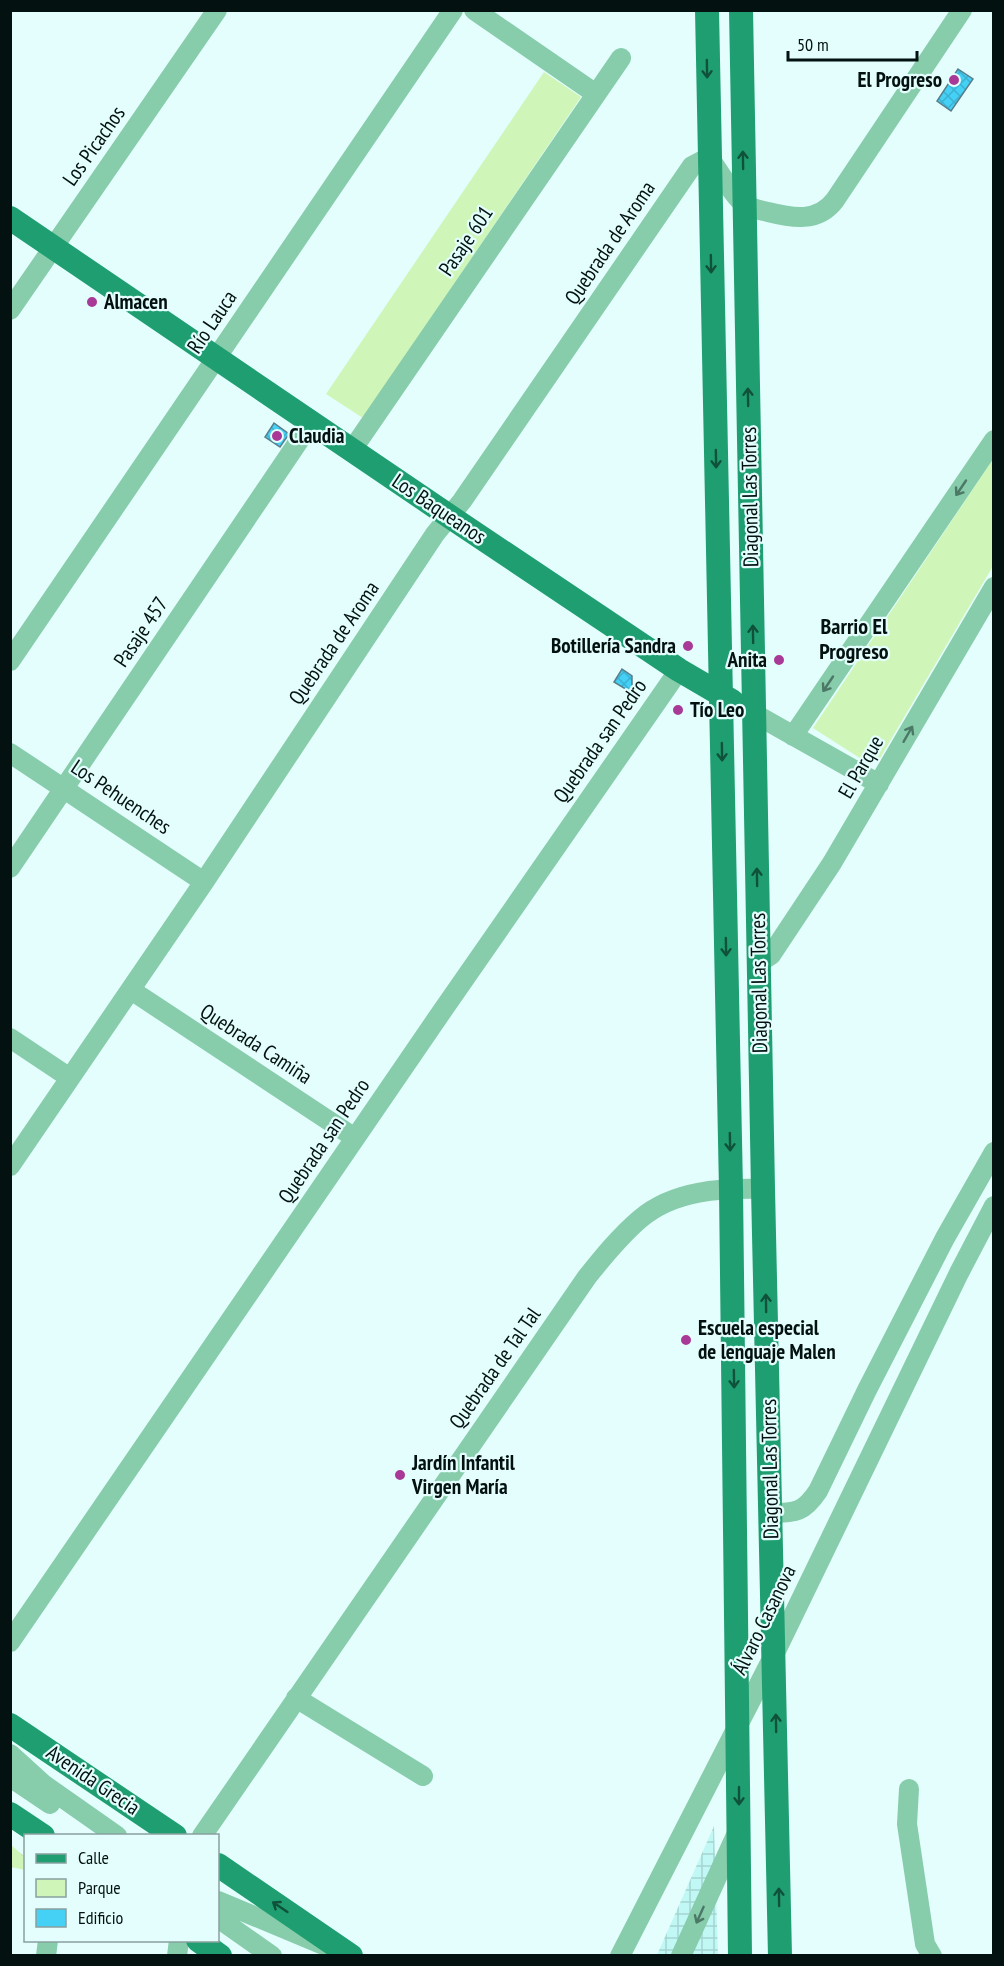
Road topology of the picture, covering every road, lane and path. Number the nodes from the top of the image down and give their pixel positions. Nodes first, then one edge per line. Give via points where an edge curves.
1 (217, 10) edge
2 (453, 10) edge
3 (474, 10) edge
4 (707, 10) edge
5 (741, 10) edge
6 (962, 10) edge
7 (621, 58) dead end
8 (596, 94) junction
9 (709, 157) junction
10 (744, 205) junction
11 (10, 218) edge
12 (54, 247) junction
13 (10, 310) edge
14 (216, 358) junction
15 (311, 423) junction
16 (993, 440) edge
17 (352, 450) junction
18 (449, 516) junction
19 (993, 587) edge
20 (10, 661) edge
21 (679, 670) junction
22 (721, 694) junction
23 (755, 714) junction
24 (793, 736) junction
25 (10, 753) edge
26 (879, 784) junction
27 (64, 789) junction
28 (10, 868) edge
29 (204, 882) junction
30 (759, 963) junction
31 (130, 990) junction
32 (10, 1038) edge
33 (70, 1078) junction
34 (355, 1138) junction
35 (993, 1152) edge
36 (10, 1166) edge
37 (731, 1189) junction
38 (763, 1189) junction
39 (993, 1206) edge
40 (867, 1390) junction
41 (895, 1406) junction
42 (771, 1513) junction
43 (10, 1642) edge
44 (774, 1655) junction
45 (296, 1698) junction
46 (738, 1723) junction
47 (10, 1725) edge
48 (10, 1754) edge
49 (10, 1776) edge
50 (423, 1776) dead end
51 (909, 1789) dead end
52 (10, 1814) edge
53 (739, 1828) junction
54 (40, 1834) edge
55 (94, 1834) edge
56 (114, 1834) edge
57 (172, 1834) edge
58 (203, 1834) edge
59 (219, 1866) edge
60 (219, 1901) edge
61 (219, 1919) edge
62 (199, 1942) edge
63 (348, 1954) edge
64 (220, 1956) edge
65 (272, 1956) edge
66 (620, 1956) edge
67 (681, 1956) edge
68 (740, 1956) edge
69 (780, 1956) edge
70 (932, 1956) edge

1 - 12 street, Los Picachos
2 - 14 street, Río Lauca
3 - 8 street
4 -> 9 main road, Diagonal Las Torres
10 -> 5 main road, Diagonal Las Torres
6 - 10 street via 830,207 800,218
7 - 8 street, Pasaje 601
8 - 17 street, Pasaje 601
9 - 10 street
9 - 18 street, Quebrada de Aroma via 688,171
9 -> 22 main road, Diagonal Las Torres
23 -> 10 main road, Diagonal Las Torres
11 - 12 main road, Los Baqueanos
12 - 13 street, Los Picachos
12 - 14 main road, Los Baqueanos
14 - 15 main road, Los Baqueanos
14 - 20 street, Río Lauca
15 - 17 main road, Los Baqueanos
15 - 27 street, Pasaje 457
16 -> 24 street
17 - 18 main road, Los Baqueanos
18 - 21 main road, Los Baqueanos
18 - 29 street, Quebrada de Aroma
26 -> 19 street, El Parque
21 - 22 main road, Los Baqueanos
21 - 34 street, Quebrada san Pedro
22 - 23 main road, Los Baqueanos
22 -> 37 main road, Diagonal Las Torres
23 - 24 street, Los Baqueanos
30 -> 23 main road, Diagonal Las Torres
24 - 26 street, Los Baqueanos
25 - 27 street, Los Pehuenches
26 - 30 street, El Parque via 771,955
27 - 28 street, Pasaje 457
27 - 29 street, Los Pehuenches
29 - 31 street, Quebrada de Aroma
30 - 38 main road, Diagonal Las Torres
31 - 33 street, Quebrada de Aroma
31 - 34 street, Quebrada Camiña
32 - 33 street
33 - 36 street, Quebrada de Aroma
34 - 43 street, Quebrada san Pedro
35 - 40 street
37 - 38 street, Quebrada de Tal Tal
37 - 45 street, Quebrada de Tal Tal via 695,1193 668,1202 641,1218 613,1245
37 -> 46 main road, Diagonal Las Torres
42 -> 38 main road, Diagonal Las Torres
39 - 41 street, Álvaro Casanova
40 - 41 street
40 - 42 street via 810,1504 798,1511
41 - 44 street, Álvaro Casanova
42 - 44 main road, Diagonal Las Torres
44 - 46 street, Álvaro Casanova
69 -> 44 main road, Diagonal Las Torres
45 - 50 street
45 - 58 street, Quebrada de Tal Tal
46 -> 53 main road, Diagonal Las Torres
46 - 66 street, Álvaro Casanova
47 - 57 main road, Avenida Grecia
48 - 56 street via 43,1784
49 - 55 street
51 - 70 street via 907,1824 925,1944
52 - 54 main road
53 -> 67 street
53 - 68 main road, Diagonal Las Torres
63 -> 59 main road
60 - 63 street
61 - 65 street
62 - 64 main road

